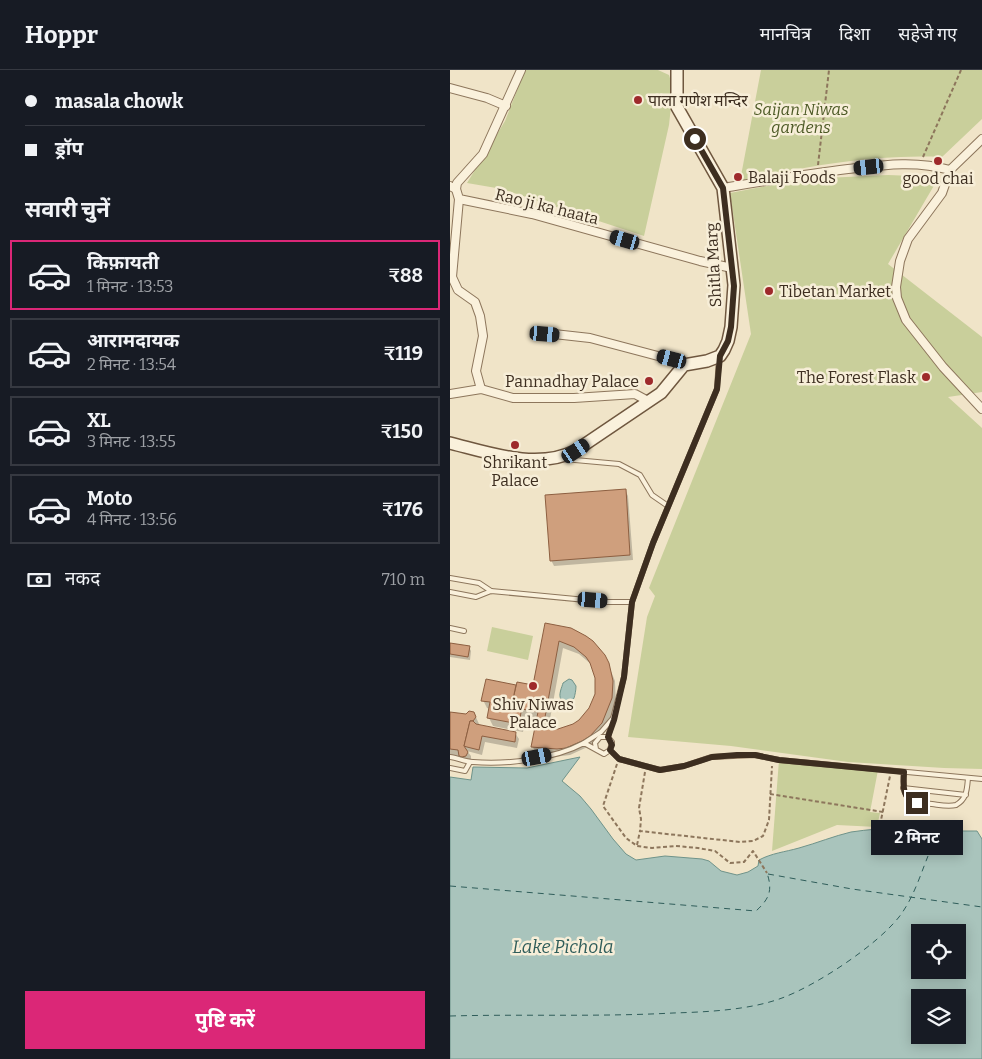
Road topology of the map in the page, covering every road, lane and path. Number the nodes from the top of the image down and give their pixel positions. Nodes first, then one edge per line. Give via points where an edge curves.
1 (521, 70) edge
2 (677, 70) edge
3 (829, 70) edge
4 (961, 70) edge
5 (450, 88) edge
6 (506, 106) junction
7 (982, 139) edge
8 (920, 164) junction
9 (950, 170) junction
10 (818, 173) junction
11 (453, 187) edge
12 (723, 188) junction
13 (459, 199) junction
14 (452, 262) edge
15 (732, 268) junction
16 (545, 334) dead end
17 (720, 356) junction
18 (688, 364) junction
19 (481, 389) junction
20 (450, 394) edge
21 (648, 401) junction
22 (982, 409) edge
23 (450, 444) edge
24 (562, 457) junction
25 (668, 506) junction
26 (450, 578) edge
27 (491, 591) junction
28 (450, 592) edge
29 (632, 602) junction
30 (450, 628) edge
31 (464, 631) dead end
32 (615, 717) junction
33 (608, 737) junction
34 (584, 743) junction
35 (596, 749) junction
36 (610, 750) junction
37 (450, 757) edge
38 (772, 758) junction
39 (619, 759) junction
40 (470, 762) junction
41 (646, 766) junction
42 (450, 768) edge
43 (891, 771) junction
44 (904, 772) junction
45 (968, 778) junction
46 (982, 779) edge
47 (904, 788) junction
48 (770, 794) junction
49 (966, 795) junction
50 (883, 812) junction
51 (880, 825) dead end
52 (927, 827) dead end
53 (640, 831) junction
54 (637, 846) junction
55 (928, 849) dead end
56 (766, 873) dead end

1 - 6 street
2 - 12 main road, Shitla Marg via 677,107
3 - 10 path
4 - 8 path
5 - 6 street
6 - 11 street via 483,154
7 - 9 street
8 - 9 street
8 - 10 street
9 - 22 street via 942,194 915,228 903,251 897,298 906,320
10 - 12 street
11 - 13 street
12 - 15 main road, Shitla Marg
13 - 14 street
13 - 15 street, Rao ji ka haata via 532,214
14 - 19 street via 452,277 458,290 475,302 480,316 482,336 476,371
15 - 17 main road, Shitla Marg via 731,327
16 - 18 street via 590,338
17 - 18 main road
17 - 25 lane, Shitla Marg via 717,389
18 - 21 main road via 677,372 666,389
19 - 20 street
19 - 21 street via 513,398 635,394
21 - 24 main road via 576,451
23 - 24 main road via 524,459
24 - 25 lane via 620,464 640,475 652,495
25 - 29 lane, Shitla Marg
26 - 27 lane via 478,583
27 - 28 lane via 476,598
27 - 29 lane
29 - 32 lane, Shitla Marg via 624,677
30 - 31 lane
32 - 33 lane, Shitla Marg
32 - 34 lane
33 - 35 lane via 597,738
33 - 36 lane via 612,745
34 - 35 lane
34 - 40 lane via 568,751 537,757
35 - 36 lane via 602,754
36 - 39 lane
37 - 40 lane
38 - 41 lane via 737,755 712,757 660,770
38 - 43 lane
38 - 48 path
39 - 41 lane
39 - 54 path via 603,806 626,838
40 - 42 lane via 465,771
41 - 53 path via 639,808
43 - 44 lane
43 - 50 path
44 - 45 lane
44 - 47 lane
45 - 46 lane
45 - 49 lane
47 - 49 lane
47 - 49 lane via 908,799 917,803 952,806 960,803
48 - 50 path
48 - 53 path via 763,836 753,841
50 - 51 path
52 - 55 path
53 - 54 path
54 - 56 path via 715,851 730,863 744,862 753,851

